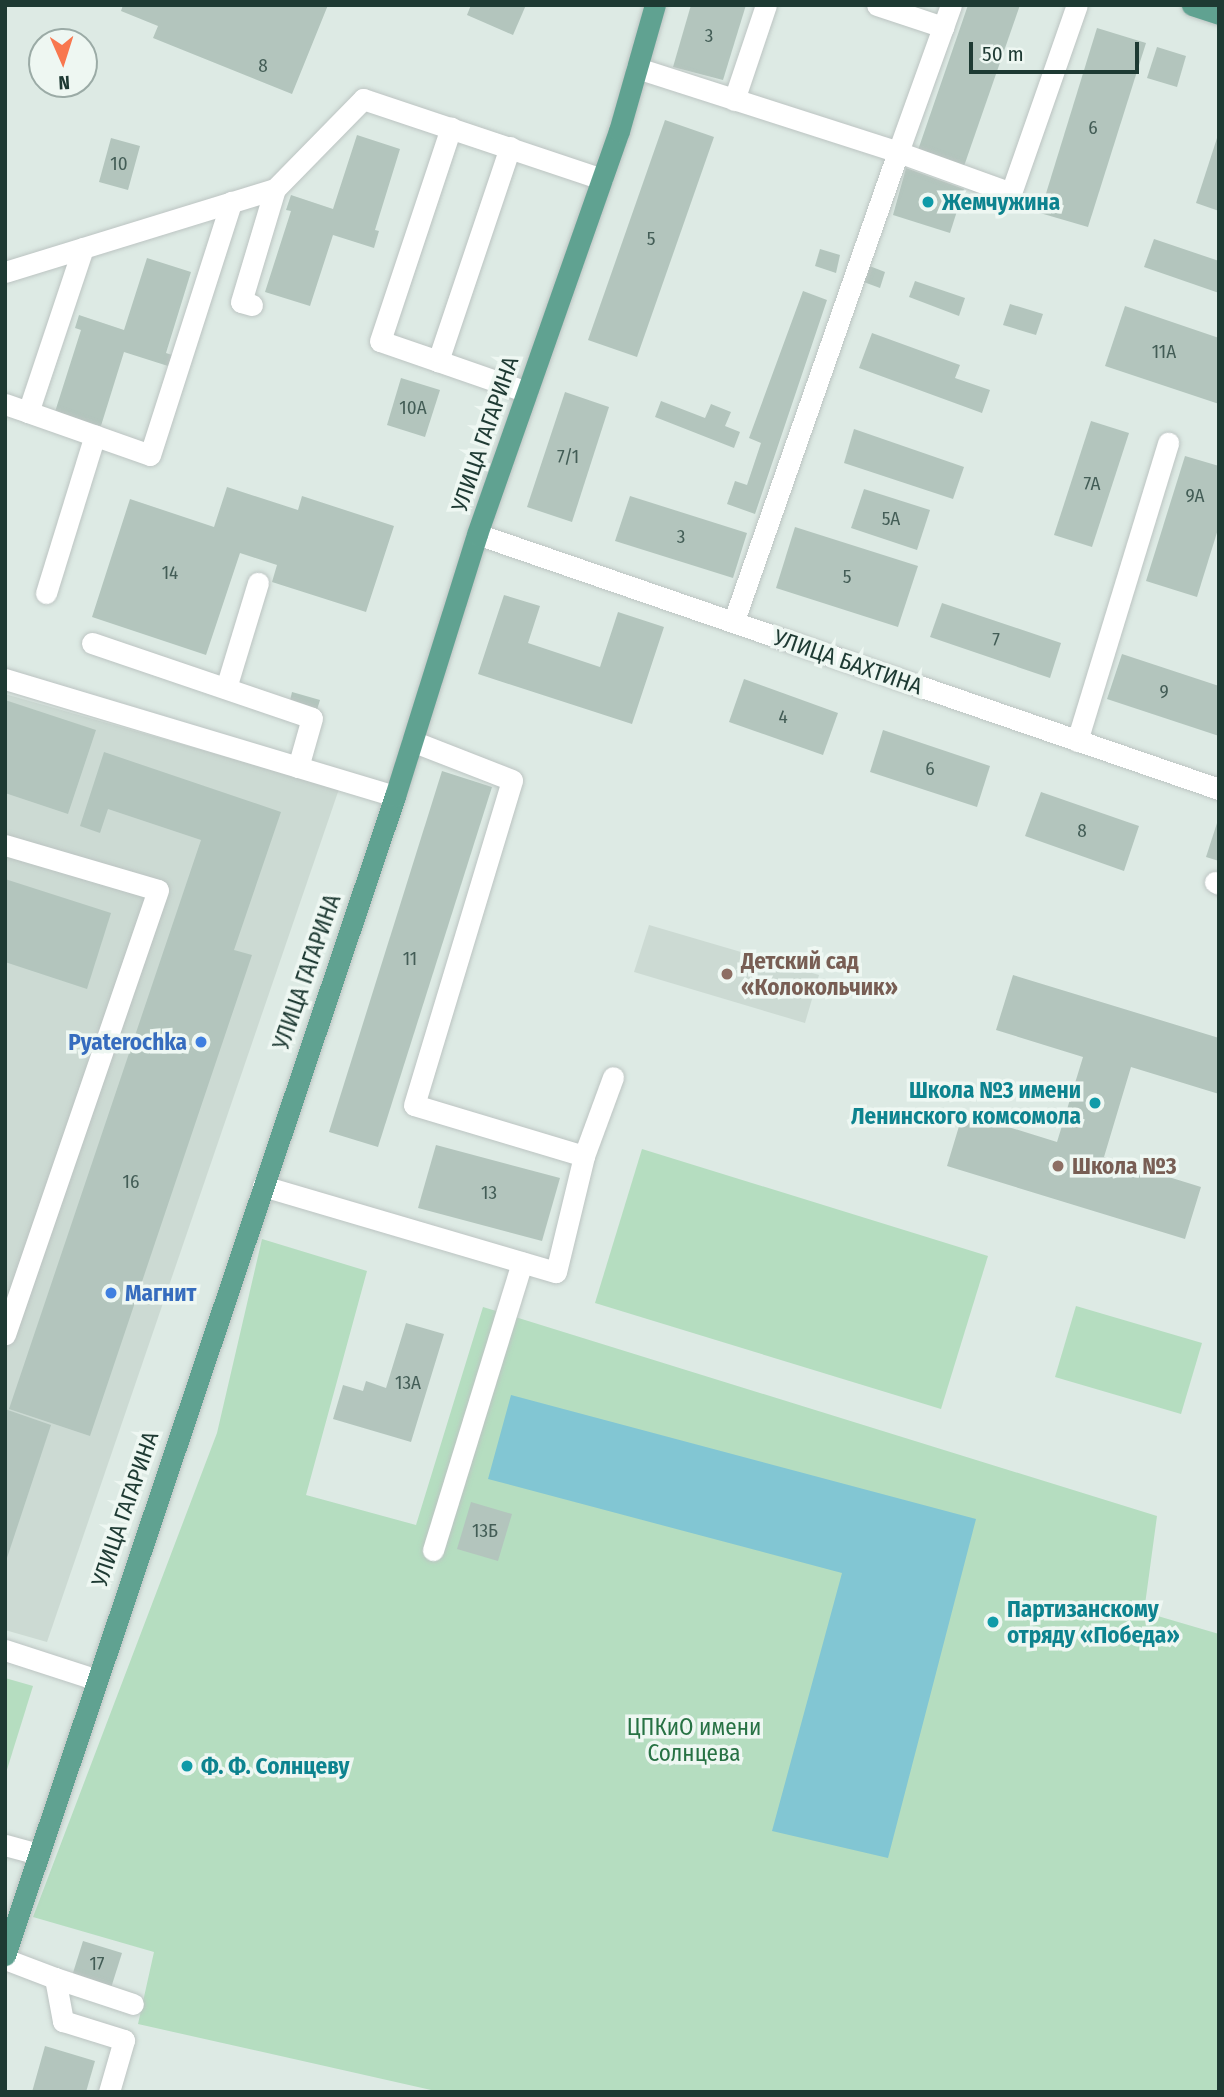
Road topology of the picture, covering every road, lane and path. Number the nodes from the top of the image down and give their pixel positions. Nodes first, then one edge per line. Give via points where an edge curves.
1 (655, 5) edge
2 (766, 5) edge
3 (877, 5) edge
4 (951, 5) edge
5 (1077, 5) edge
6 (1192, 5) edge
7 (1219, 14) edge
8 (943, 27) junction
9 (637, 68) junction
10 (734, 100) junction
11 (451, 128) junction
12 (510, 147) junction
13 (898, 152) junction
14 (602, 178) junction
15 (275, 188) junction
16 (231, 202) junction
17 (83, 248) junction
18 (5, 272) edge
19 (252, 305) dead end
20 (438, 360) junction
21 (527, 392) junction
22 (5, 404) edge
23 (28, 412) junction
24 (95, 436) junction
25 (1168, 443) dead end
26 (477, 534) junction
27 (258, 583) dead end
28 (46, 593) dead end
29 (733, 622) junction
30 (92, 643) dead end
31 (5, 679) edge
32 (226, 688) junction
33 (412, 741) junction
34 (1077, 741) junction
35 (298, 767) junction
36 (1219, 789) edge
37 (395, 796) junction
38 (5, 845) edge
39 (614, 1077) dead end
40 (584, 1156) junction
41 (263, 1186) junction
42 (522, 1262) junction
43 (5, 1334) edge
44 (433, 1550) dead end
45 (5, 1650) edge
46 (94, 1679) junction
47 (5, 1845) edge
48 (38, 1854) junction
49 (5, 1957) edge
50 (55, 1978) junction
51 (133, 2004) dead end
52 (109, 2092) edge

1 - 9 main road, УЛИЦА ГАГАРИНА
2 - 10 street
3 - 8 street
4 - 8 street
5 - 13 street via 1012,192
6 - 7 main road
8 - 13 street
9 - 10 street
9 - 14 main road, УЛИЦА ГАГАРИНА
10 - 13 street
11 - 12 street
11 - 15 street via 363,99
11 - 20 street via 372,338
12 - 14 street
12 - 20 street
13 - 29 street
14 - 21 main road, УЛИЦА ГАГАРИНА
15 - 16 street
15 - 19 street via 241,302
16 - 17 street
16 - 24 street via 149,455
17 - 18 street
17 - 23 street
20 - 21 street
21 - 26 main road, УЛИЦА ГАГАРИНА
22 - 23 street
23 - 24 street
24 - 28 street
25 - 34 street
26 - 29 street, УЛИЦА БАХТИНА
26 - 33 main road, УЛИЦА ГАГАРИНА
27 - 32 street
29 - 34 street, УЛИЦА БАХТИНА
30 - 32 street
31 - 35 street
32 - 35 street via 313,718
33 - 37 main road, УЛИЦА ГАГАРИНА
33 - 40 street via 512,780 414,1105
34 - 36 street, УЛИЦА БАХТИНА
35 - 37 street
37 - 41 main road, УЛИЦА ГАГАРИНА
38 - 43 street via 158,890
39 - 40 street
40 - 42 street via 556,1272
41 - 42 street
41 - 46 main road, УЛИЦА ГАГАРИНА
42 - 44 street
45 - 46 street
46 - 48 main road, УЛИЦА ГАГАРИНА
47 - 48 street
48 - 49 main road, УЛИЦА ГАГАРИНА
49 - 50 street
50 - 51 street
50 - 52 street via 62,2021 124,2040

